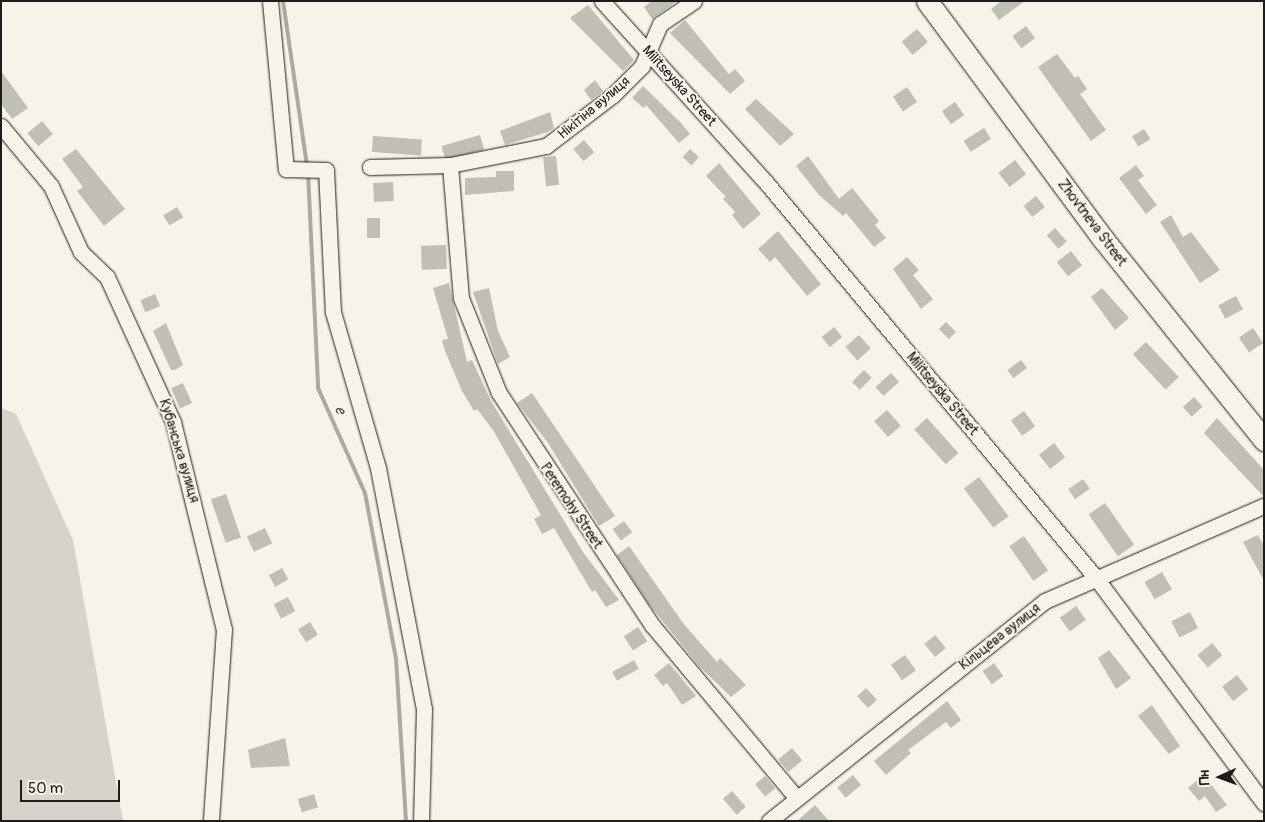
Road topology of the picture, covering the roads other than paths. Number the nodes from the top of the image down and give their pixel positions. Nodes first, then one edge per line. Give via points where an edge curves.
1 (270, 1) edge
2 (602, 1) edge
3 (694, 1) edge
4 (927, 1) edge
5 (647, 51) junction
6 (1, 126) edge
7 (450, 165) junction
8 (370, 167) dead end
9 (1264, 440) edge
10 (1264, 506) edge
11 (1096, 578) junction
12 (796, 798) junction
13 (1264, 803) edge
14 (210, 821) edge
15 (421, 821) edge
16 (769, 821) edge

1 - 15 street via 286,169 326,170 333,312 378,468 424,709
2 - 5 street, Militseyska Street
3 - 5 street, Нікітіна вулиця via 660,24
4 - 9 main road, Zhovtneva Street via 1103,240
5 - 7 street, Нікітіна вулиця via 642,66 566,136 529,151
5 - 11 street, Militseyska Street via 764,180
6 - 14 street, Кубанська вулиця via 51,186 81,252 106,277 173,422 224,628
7 - 8 street, Нікітіна вулиця
7 - 12 street, Peremohy Street via 461,298 499,394 652,624
10 - 11 street, Кільцева вулиця
11 - 12 street, Кільцева вулиця via 1045,601
11 - 13 street, Militseyska Street
12 - 16 street, Кільцева вулиця

